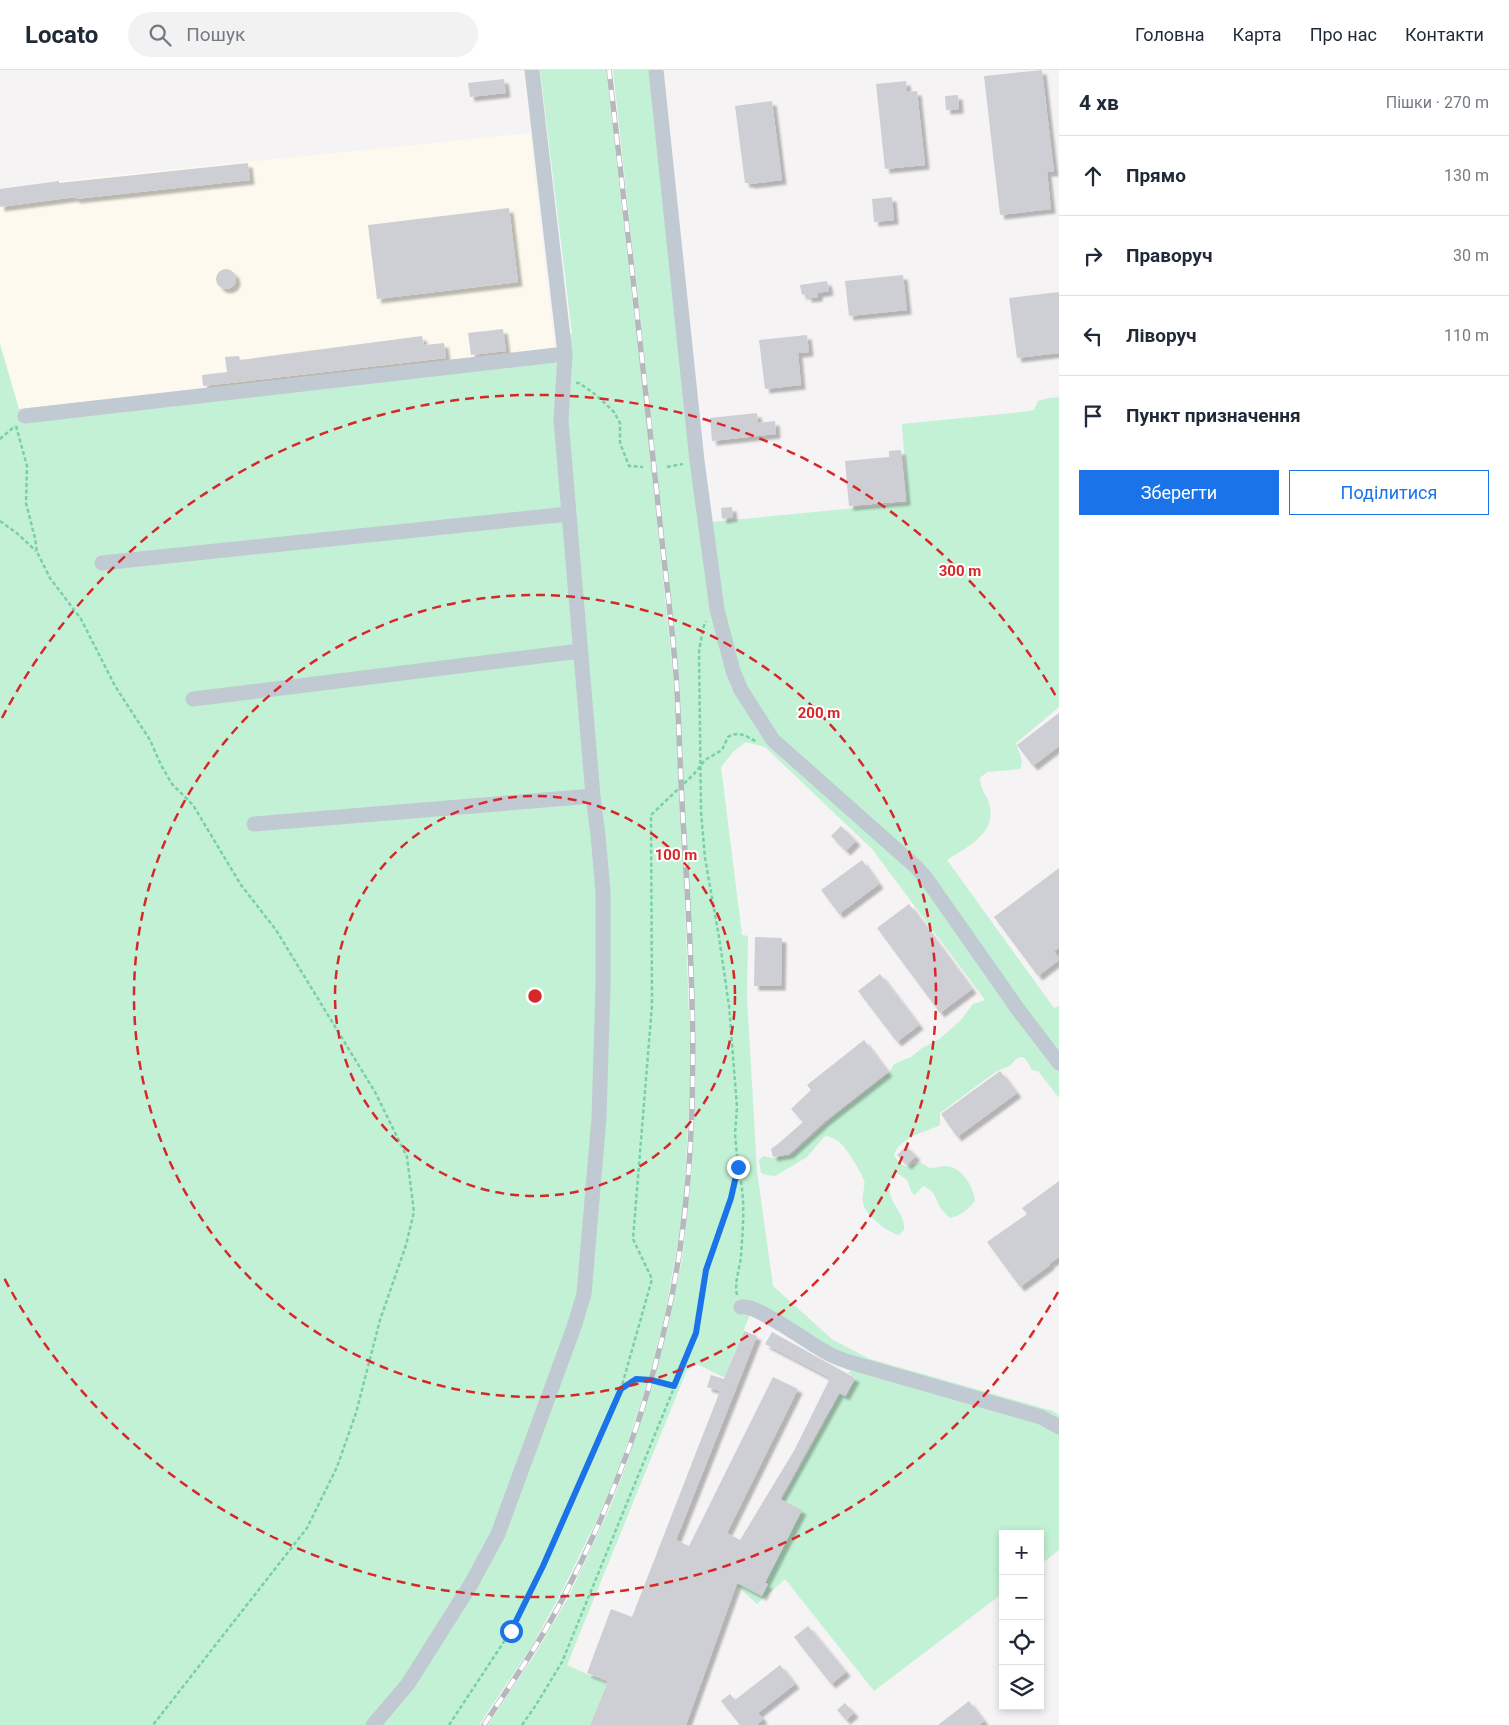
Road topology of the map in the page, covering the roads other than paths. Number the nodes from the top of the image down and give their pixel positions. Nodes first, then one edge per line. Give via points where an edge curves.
1 (532, 70) edge
2 (656, 70) edge
3 (565, 354) junction
4 (20, 420) road end
5 (568, 514) junction
6 (102, 563) dead end
7 (580, 651) junction
8 (193, 699) dead end
9 (593, 796) junction
10 (254, 824) dead end
11 (1059, 1063) edge
12 (741, 1307) road end
13 (1059, 1426) edge
14 (373, 1725) edge

1 - 3 street
2 - 11 street via 697,461 716,609 733,671 741,690 773,740 926,878
3 - 4 street
3 - 5 street via 561,420
5 - 6 street
5 - 7 street
7 - 8 street
7 - 9 street
9 - 10 street
9 - 14 street via 603,892 603,987 599,1118 584,1294 498,1534 471,1584 408,1684
12 - 13 street via 759,1311 826,1353 849,1362 1042,1417

